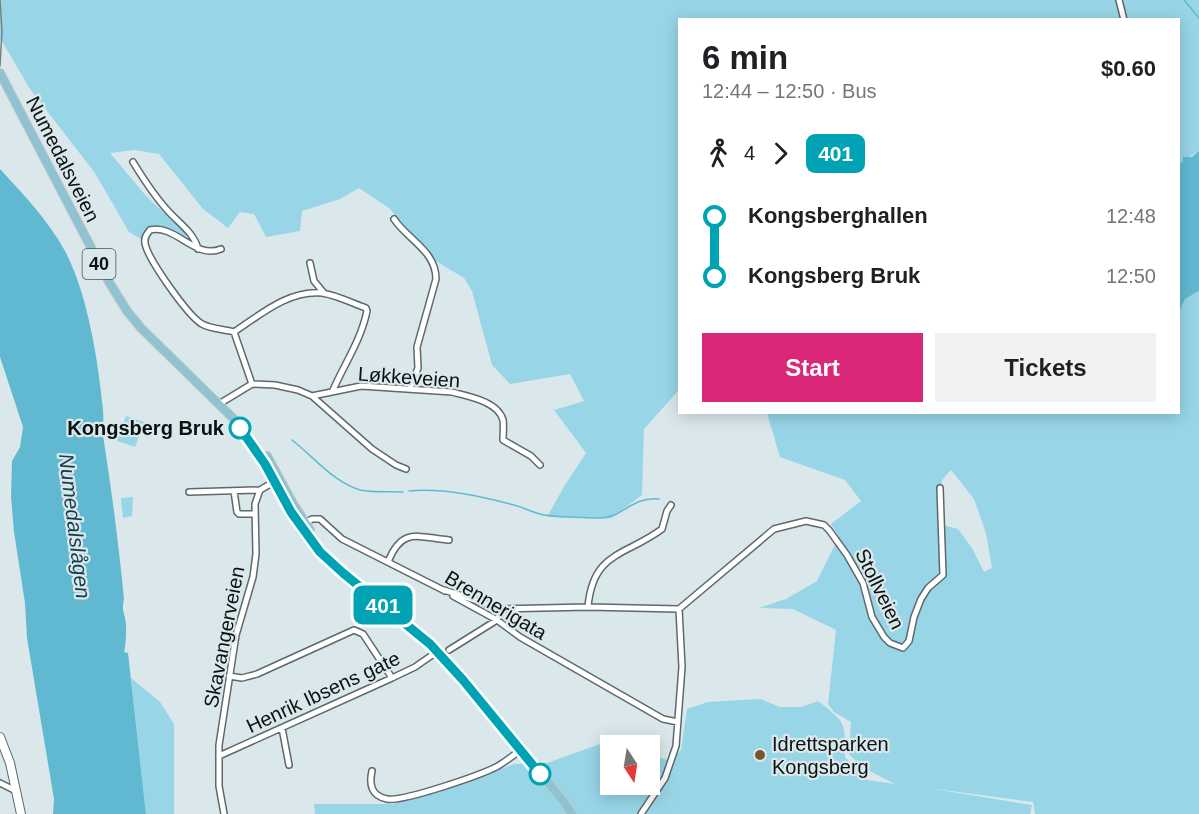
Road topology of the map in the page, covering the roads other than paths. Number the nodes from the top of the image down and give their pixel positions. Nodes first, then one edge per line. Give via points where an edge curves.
1 (1119, 0) edge
2 (1124, 18) edge
3 (1, 75) edge
4 (133, 162) dead end
5 (394, 219) dead end
6 (198, 249) junction
7 (221, 249) dead end
8 (310, 263) dead end
9 (327, 294) junction
10 (234, 332) junction
11 (252, 384) junction
12 (410, 388) junction
13 (333, 390) junction
14 (312, 396) junction
15 (219, 404) junction
16 (540, 465) dead end
17 (406, 469) dead end
18 (278, 480) junction
19 (940, 488) dead end
20 (260, 490) junction
21 (234, 491) junction
22 (189, 492) dead end
23 (671, 505) dead end
24 (254, 514) junction
25 (303, 524) junction
26 (449, 540) dead end
27 (388, 562) junction
28 (444, 590) junction
29 (588, 607) junction
30 (502, 609) junction
31 (680, 609) junction
32 (497, 620) junction
33 (449, 650) dead end
34 (438, 651) junction
35 (230, 676) junction
36 (392, 678) junction
37 (678, 722) junction
38 (282, 728) junction
39 (0, 737) edge
40 (520, 750) junction
41 (219, 756) junction
42 (289, 765) dead end
43 (372, 771) dead end
44 (0, 783) edge
45 (15, 789) junction
46 (554, 791) junction
47 (21, 814) edge
48 (224, 814) edge
49 (566, 814) edge
50 (572, 814) edge
51 (641, 814) edge

1 - 2 street
3 - 15 main road, Numedalsveien / 40 via 119,300 141,328
4 - 6 street via 148,187 196,239
5 - 12 street via 426,252 436,270 417,347 418,368
6 - 7 street
6 - 10 street via 167,231 150,230 146,235 145,245 164,278 196,320
8 - 9 street via 314,281
9 - 10 street via 295,295
9 - 13 street via 367,311 358,341
10 - 11 street
11 - 14 street via 275,385
11 - 15 street
12 - 13 street, Løkkeveien via 361,386
12 - 16 street, Løkkeveien via 452,392 497,410 503,419 503,440
13 - 14 street, Løkkeveien
14 - 17 street via 372,449
15 - 18 main road, Numedalsveien / 40 via 261,447
18 - 20 street
18 - 25 main road, Numedalsveien / 40 via 287,506
19 - 31 street, Stollveien via 943,575 921,599 909,642 903,648 884,637 863,584 829,530 806,521 774,529
20 - 21 street
20 - 24 street, Skavangerveien
21 - 22 street
21 - 24 street via 237,512
23 - 29 street via 662,529 603,565 595,575
24 - 35 street, Skavangerveien via 253,577 236,634
25 - 27 street, Brennerigata via 320,519 342,539
25 - 34 main road, Numedalsveien / 40 via 320,552
26 - 27 street via 402,539
27 - 28 street, Brennerigata
28 - 30 street
28 - 32 street, Brennerigata
29 - 30 street
29 - 31 street
30 - 32 street
31 - 37 street via 682,667
32 - 33 street
32 - 37 street, Brennerigata via 663,719
34 - 36 street, Henrik Ibsens gate
34 - 40 main road, Numedalsveien / 40
35 - 36 street via 257,674 354,630 363,634
35 - 41 street, Skavangerveien
36 - 38 street, Henrik Ibsens gate
37 - 51 street via 669,770
38 - 41 street, Henrik Ibsens gate
38 - 42 street
39 - 45 main road
40 - 43 street via 469,778 400,798 377,795 372,790
40 - 46 main road, Numedalsveien / 40
41 - 48 street, Skavangerveien
44 - 45 street
45 - 47 main road
46 - 49 main road, Numedalsveien / 40
46 - 50 main road, Numedalsveien / 40

